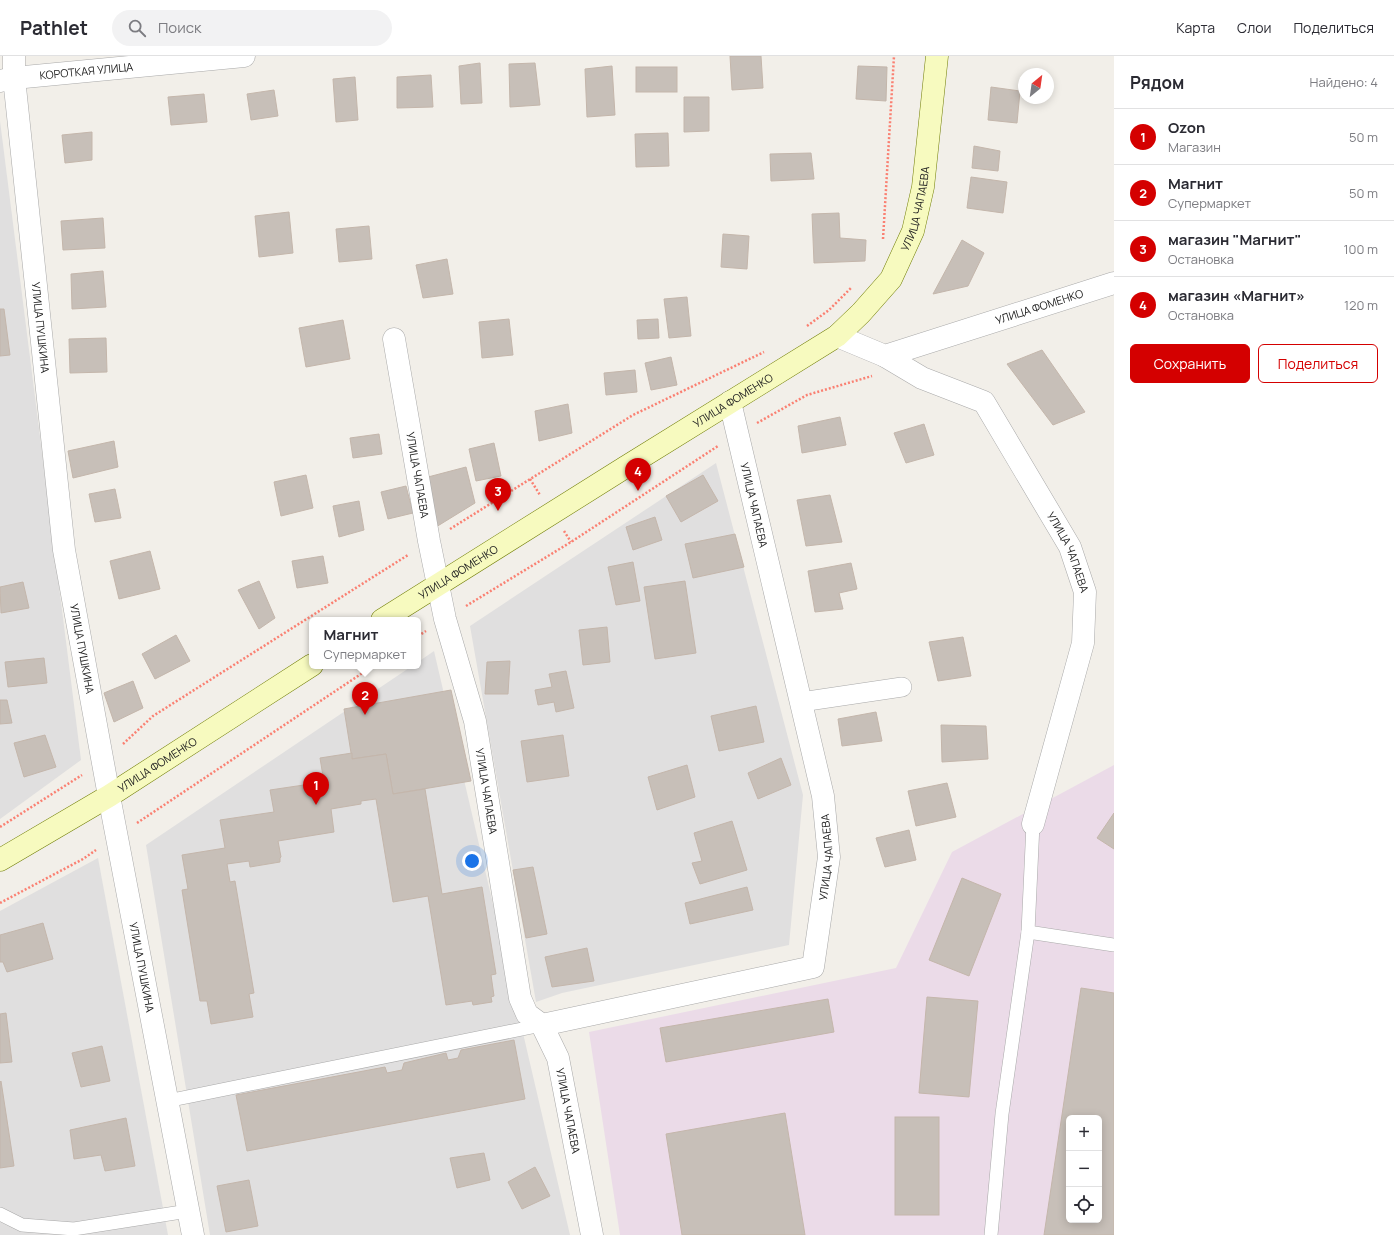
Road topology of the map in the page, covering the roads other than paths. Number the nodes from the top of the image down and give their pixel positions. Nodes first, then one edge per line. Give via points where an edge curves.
1 (14, 56) edge
2 (244, 56) edge
3 (937, 56) edge
4 (7, 80) edge
5 (1114, 283) edge
6 (837, 336) junction
7 (394, 339) dead end
8 (885, 356) junction
9 (730, 402) junction
10 (438, 584) junction
11 (387, 617) edge
12 (309, 667) edge
13 (902, 687) dead end
14 (801, 702) junction
15 (109, 796) junction
16 (1033, 824) joint
17 (0, 860) edge
18 (1028, 932) junction
19 (1114, 945) edge
20 (542, 1026) junction
21 (167, 1101) junction
22 (188, 1211) junction
23 (0, 1214) edge
24 (34, 1231) edge
25 (193, 1235) edge
26 (592, 1235) edge
27 (991, 1235) edge

1 - 4 street, УЛИЦА ПУШКИНА
2 - 4 street, КОРОТКАЯ УЛИЦА
3 - 6 main road, УЛИЦА ЧАПАЕВА via 923,187 913,231 891,279 861,314
4 - 15 street, УЛИЦА ПУШКИНА via 64,550
5 - 8 street, УЛИЦА ФОМЕНКО
6 - 8 street
6 - 9 main road, УЛИЦА ФОМЕНКО
7 - 10 street, УЛИЦА ЧАПАЕВА
8 - 16 street, УЛИЦА ЧАПАЕВА via 922,378 984,402 1070,547 1085,592 1083,643
9 - 10 main road, УЛИЦА ФОМЕНКО
9 - 14 street, УЛИЦА ЧАПАЕВА
10 - 11 main road, УЛИЦА ФОМЕНКО
10 - 20 street, УЛИЦА ЧАПАЕВА via 445,619 475,721 520,998 527,1014
12 - 15 main road, УЛИЦА ФОМЕНКО
13 - 14 street
14 - 20 street, УЛИЦА ЧАПАЕВА via 823,796 828,856 813,967
15 - 17 main road, УЛИЦА ФОМЕНКО
15 - 21 street, УЛИЦА ПУШКИНА
16 - 18 lane
18 - 19 lane
18 - 27 lane via 1002,1114
20 - 21 lane
20 - 26 street, УЛИЦА ЧАПАЕВА via 558,1058
21 - 22 street, УЛИЦА ПУШКИНА
22 - 24 lane via 74,1229
22 - 25 street, УЛИЦА ПУШКИНА
23 - 24 lane

